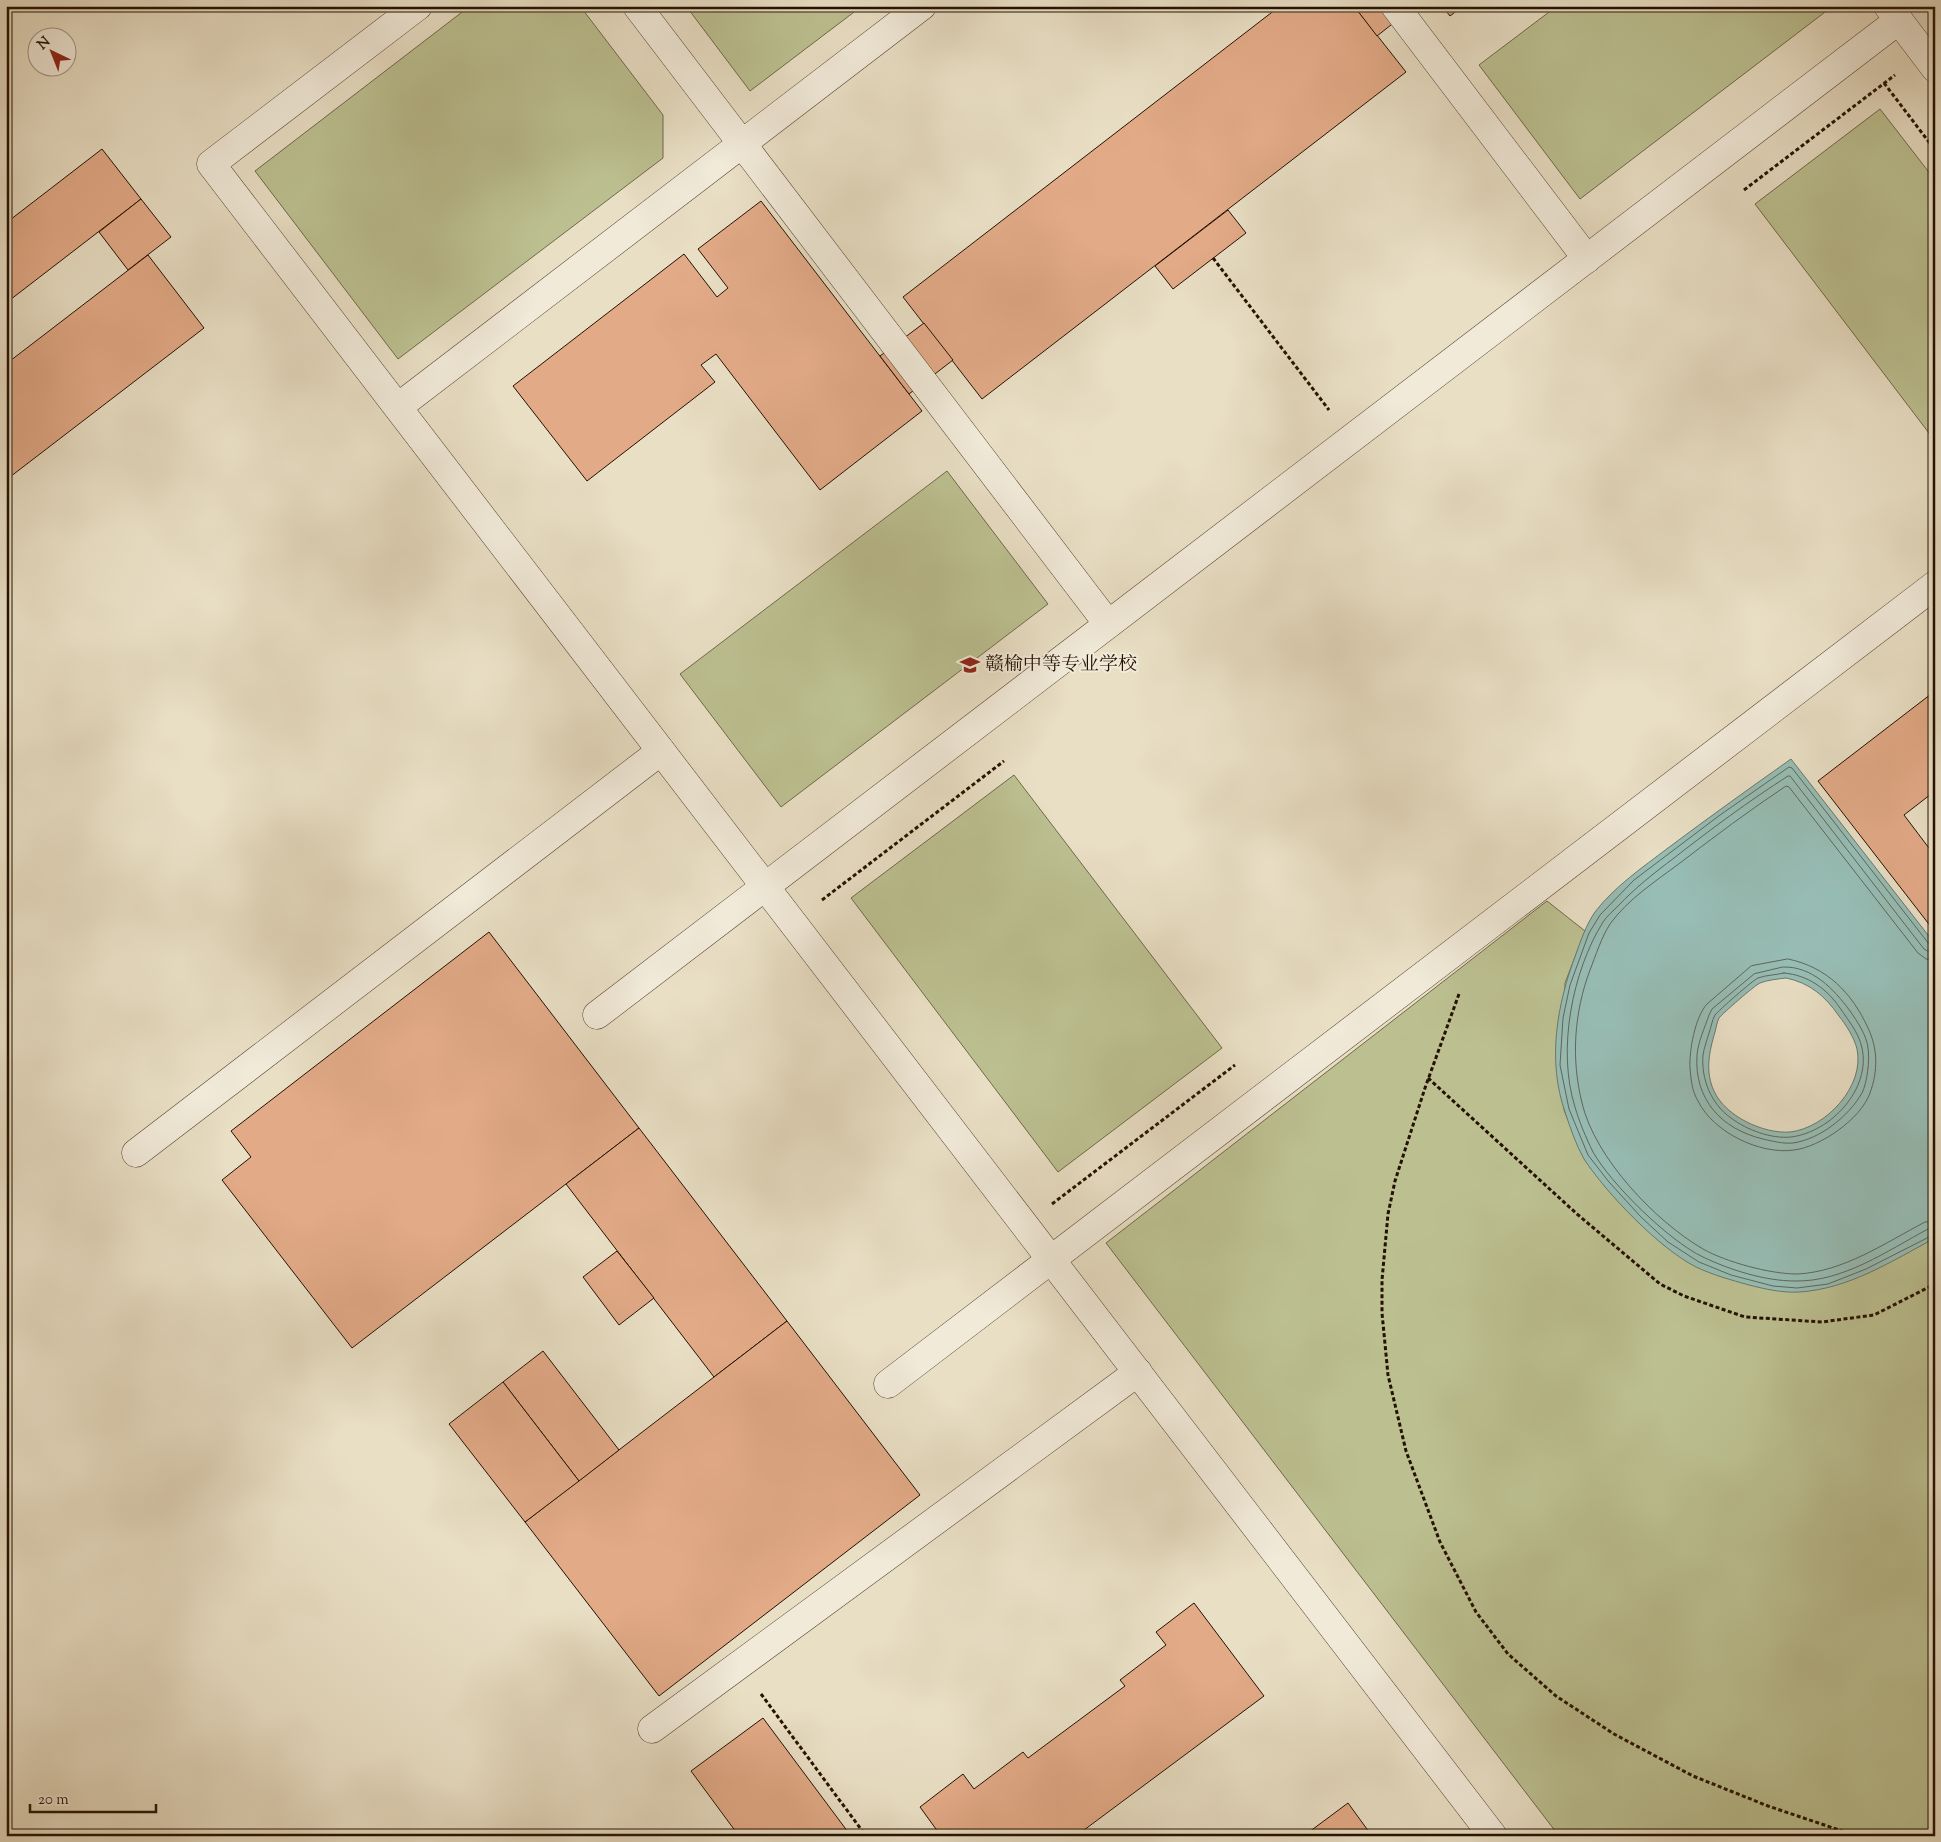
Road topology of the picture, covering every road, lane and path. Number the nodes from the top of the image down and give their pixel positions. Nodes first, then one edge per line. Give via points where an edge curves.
1 (418, 6) edge
2 (636, 6) edge
3 (922, 6) edge
4 (1395, 6) edge
5 (1893, 13) edge
6 (1929, 60) edge
7 (1884, 83) junction
8 (742, 144) junction
9 (1935, 150) edge
10 (1744, 190) dead end
11 (1213, 258) dead end
12 (1587, 258) junction
13 (398, 407) junction
14 (1351, 439) junction
15 (1935, 585) edge
16 (1108, 624) junction
17 (661, 750) junction
18 (1004, 761) dead end
19 (766, 886) junction
20 (793, 922) junction
21 (1462, 987) dead end
22 (597, 1015) dead end
23 (1235, 1065) dead end
24 (1428, 1078) junction
25 (136, 1153) dead end
26 (1025, 1225) junction
27 (1051, 1259) junction
28 (1935, 1284) edge
29 (1138, 1372) junction
30 (888, 1384) dead end
31 (740, 1665) junction
32 (652, 1729) dead end
33 (866, 1836) edge
34 (1493, 1836) edge
35 (1857, 1836) edge

1 - 13 lane via 212,164
2 - 8 lane
3 - 8 lane
4 - 12 lane
5 - 6 lane
5 - 12 lane
6 - 7 path
7 - 9 path
7 - 10 path
8 - 13 lane
8 - 16 lane
11 - 14 path
12 - 14 lane
13 - 17 lane
14 - 16 lane
15 - 27 lane
16 - 19 lane
17 - 19 lane
17 - 25 lane
18 - 20 path
19 - 20 lane
19 - 22 lane
20 - 26 lane
21 - 24 path
23 - 26 path
24 - 28 path via 1577,1214 1660,1284 1684,1296 1745,1317 1822,1322 1874,1315
24 - 35 path via 1395,1181 1388,1214 1382,1313 1388,1375 1406,1451 1440,1542 1476,1612 1508,1654 1556,1696 1614,1734 1693,1776
26 - 27 lane
27 - 29 lane
27 - 30 lane
29 - 31 lane
29 - 34 lane
31 - 32 lane
31 - 33 path

